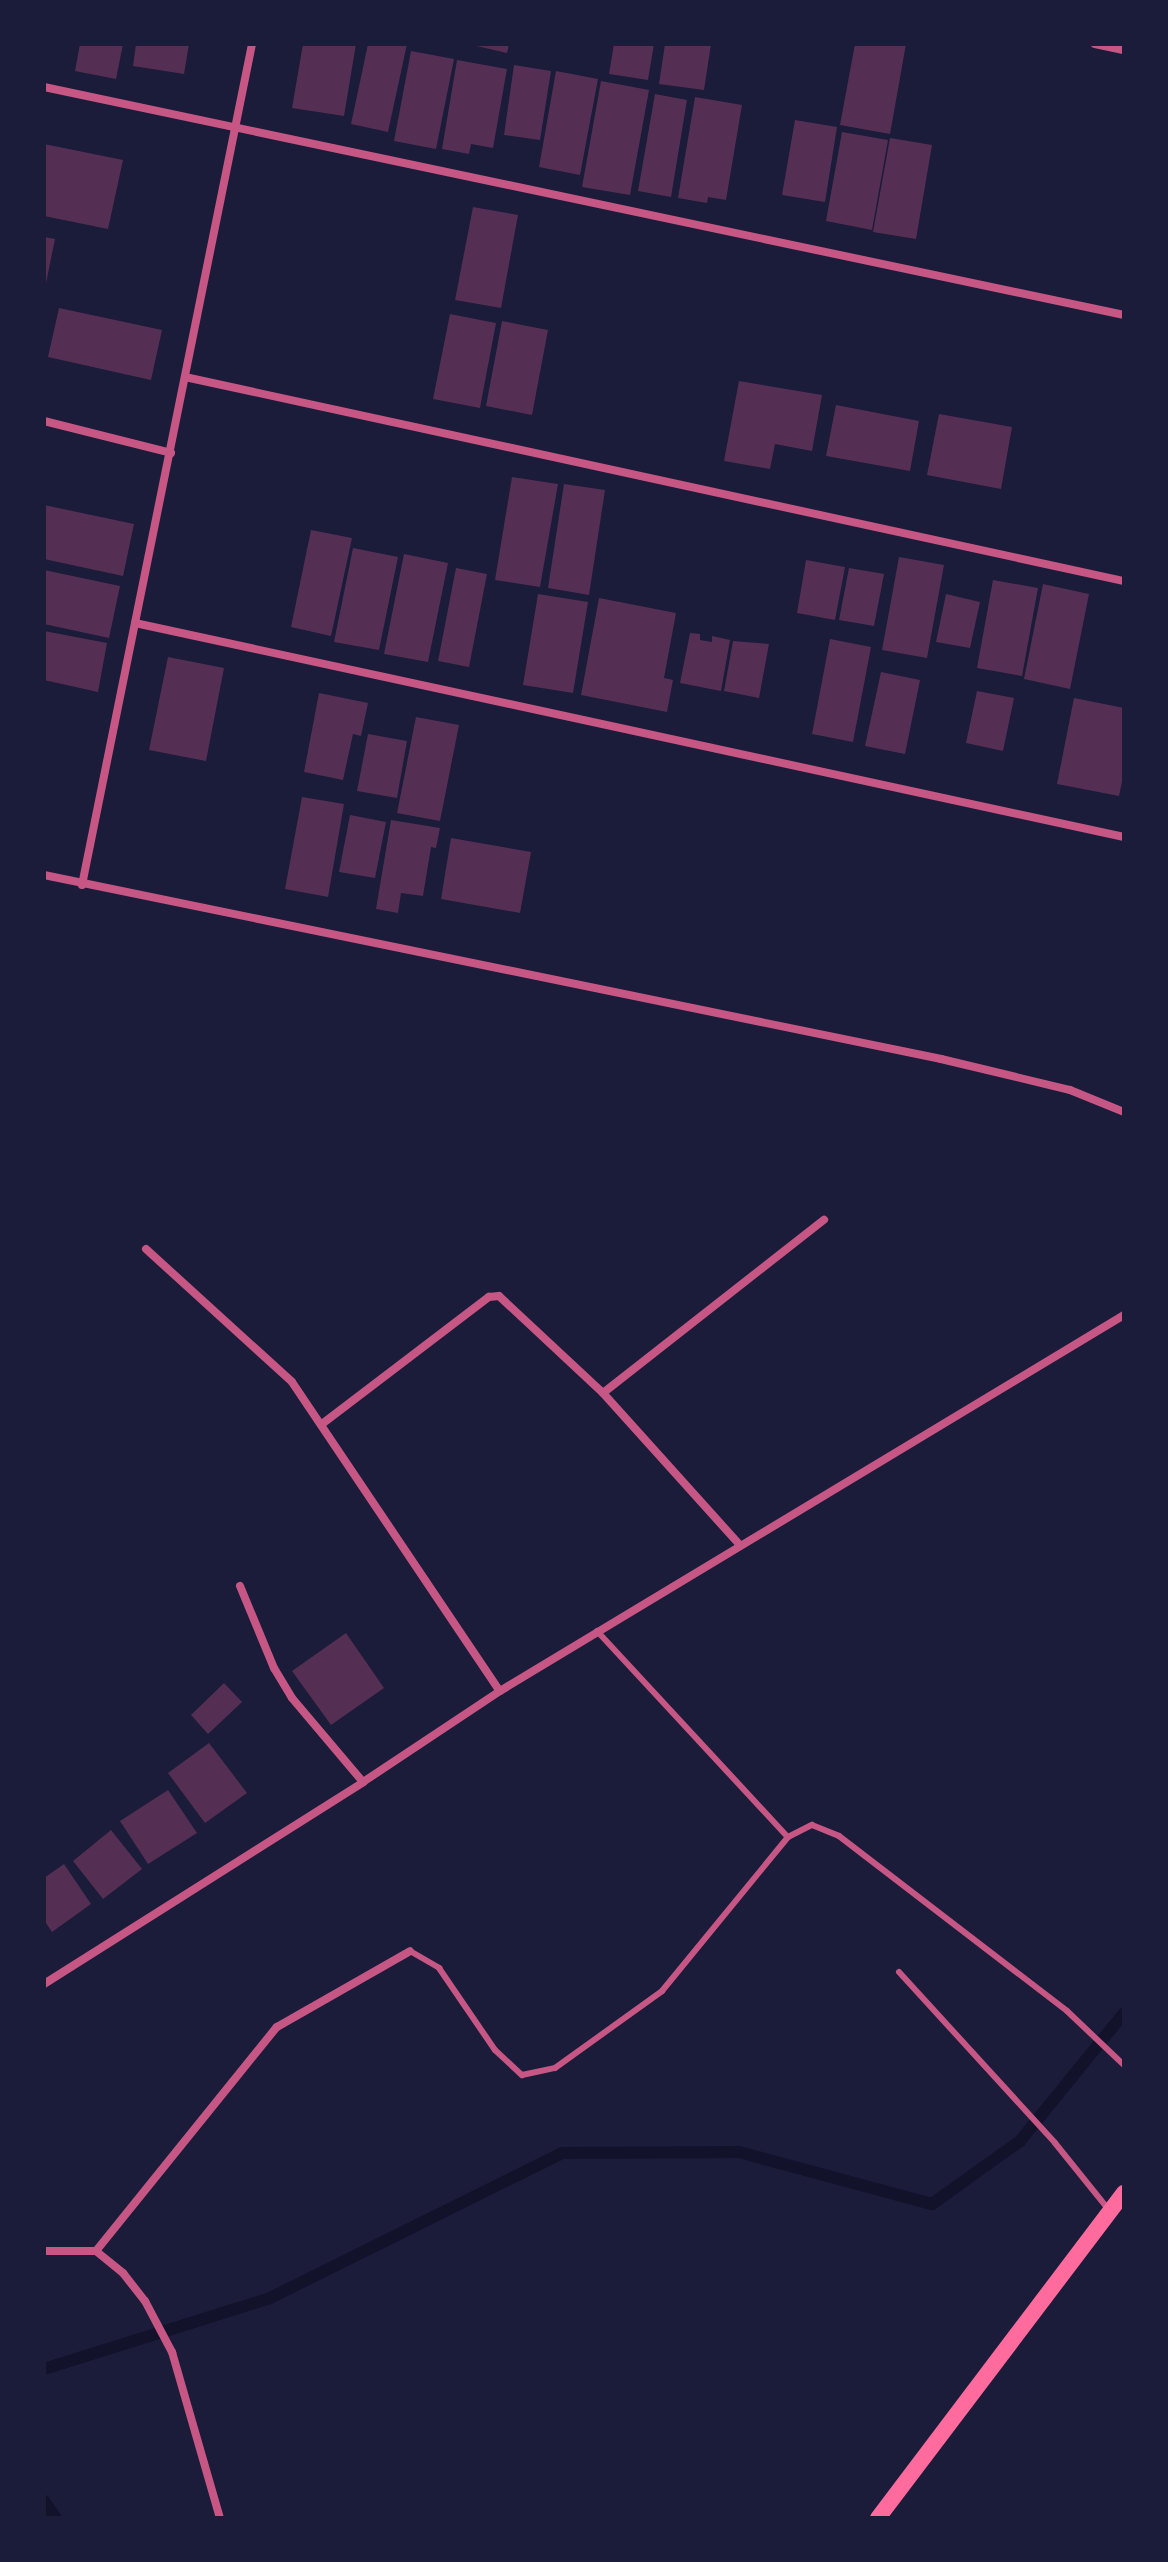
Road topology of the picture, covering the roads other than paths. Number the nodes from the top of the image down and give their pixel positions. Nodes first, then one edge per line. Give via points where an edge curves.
1 (252, 44) edge
2 (1095, 44) edge
3 (1124, 50) edge
4 (44, 87) edge
5 (237, 125) junction
6 (1124, 315) edge
7 (185, 377) junction
8 (44, 421) edge
9 (171, 453) junction
10 (1124, 581) edge
11 (135, 623) junction
12 (1124, 837) edge
13 (44, 875) edge
14 (82, 885) junction
15 (1124, 1112) edge
16 (824, 1220) dead end
17 (146, 1249) dead end
18 (1124, 1315) edge
19 (603, 1393) junction
20 (322, 1424) junction
21 (739, 1544) junction
22 (240, 1586) dead end
23 (597, 1631) junction
24 (500, 1691) junction
25 (363, 1782) junction
26 (788, 1837) junction
27 (410, 1951) joint
28 (899, 1972) dead end
29 (44, 1984) edge
30 (1124, 2065) edge
31 (1124, 2193) edge
32 (1110, 2211) junction
33 (44, 2251) edge
34 (96, 2251) junction
35 (220, 2518) edge
36 (878, 2518) edge

1 - 5 street
2 - 3 street
4 - 5 street
5 - 6 street
5 - 7 street
7 - 9 street
7 - 10 street
8 - 9 street
9 - 11 street
11 - 12 street
11 - 14 street
13 - 14 street
14 - 15 street via 941,1059 1070,1090
16 - 19 street
17 - 20 street via 292,1382
18 - 21 street
19 - 20 street via 499,1296 489,1297
19 - 21 street
20 - 24 street
21 - 23 street
22 - 25 street via 280,1678
23 - 24 street
23 - 26 lane
24 - 25 street
25 - 29 street
26 - 27 lane via 662,1991 555,2068 522,2075 495,2050 439,1968
26 - 30 lane via 812,1825 839,1836 1067,2011
27 - 34 street via 277,2027
28 - 32 lane
31 - 32 main road
32 - 36 main road
33 - 34 street
34 - 35 street via 145,2301 172,2352

